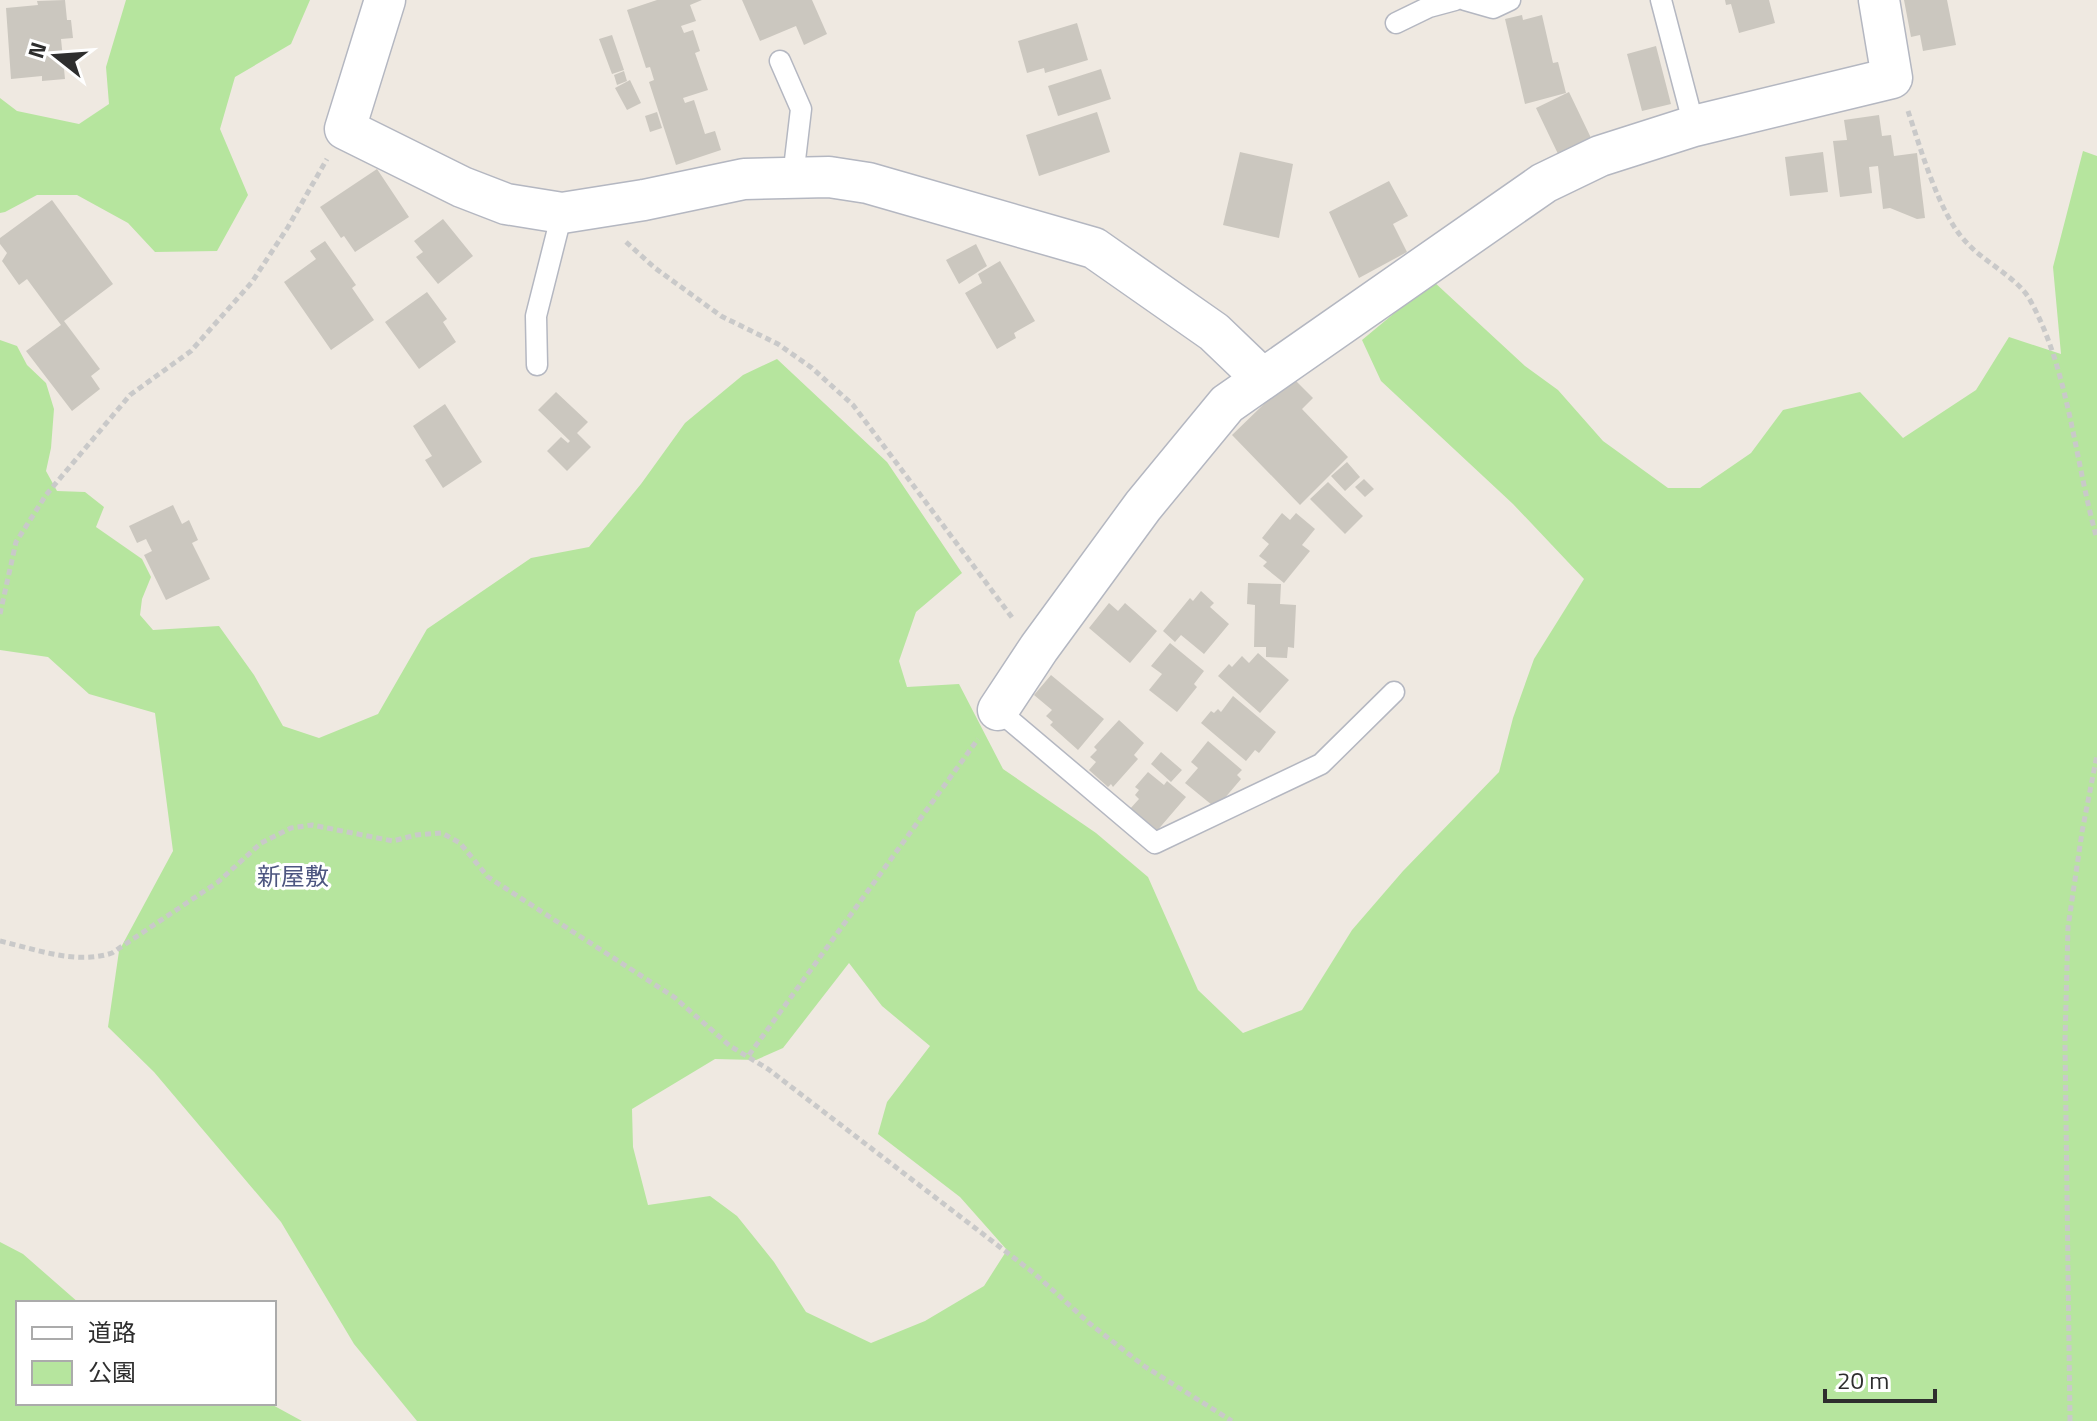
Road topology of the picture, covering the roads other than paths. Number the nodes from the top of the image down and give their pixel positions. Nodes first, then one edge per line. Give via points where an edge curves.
1 (385, 0) edge
2 (1455, 0) edge
3 (1465, 0) edge
4 (1510, 0) edge
5 (1661, 0) edge
6 (1879, 0) edge
7 (1396, 23) dead end
8 (780, 61) dead end
9 (1694, 126) junction
10 (793, 177) junction
11 (571, 211) junction
12 (537, 365) dead end
13 (1262, 378) junction
14 (1394, 692) dead end
15 (998, 710) joint

1 - 11 street via 345,129 506,204
2 - 7 lane
3 - 4 lane via 1493,8
5 - 9 lane
6 - 9 street via 1892,78
8 - 10 lane via 801,109
9 - 13 street via 1600,156 1544,183
10 - 11 street via 744,179
10 - 13 street via 868,183 1094,248 1214,332
11 - 12 lane via 536,316
13 - 15 street via 1227,404 1143,506
14 - 15 lane via 1321,764 1155,843

